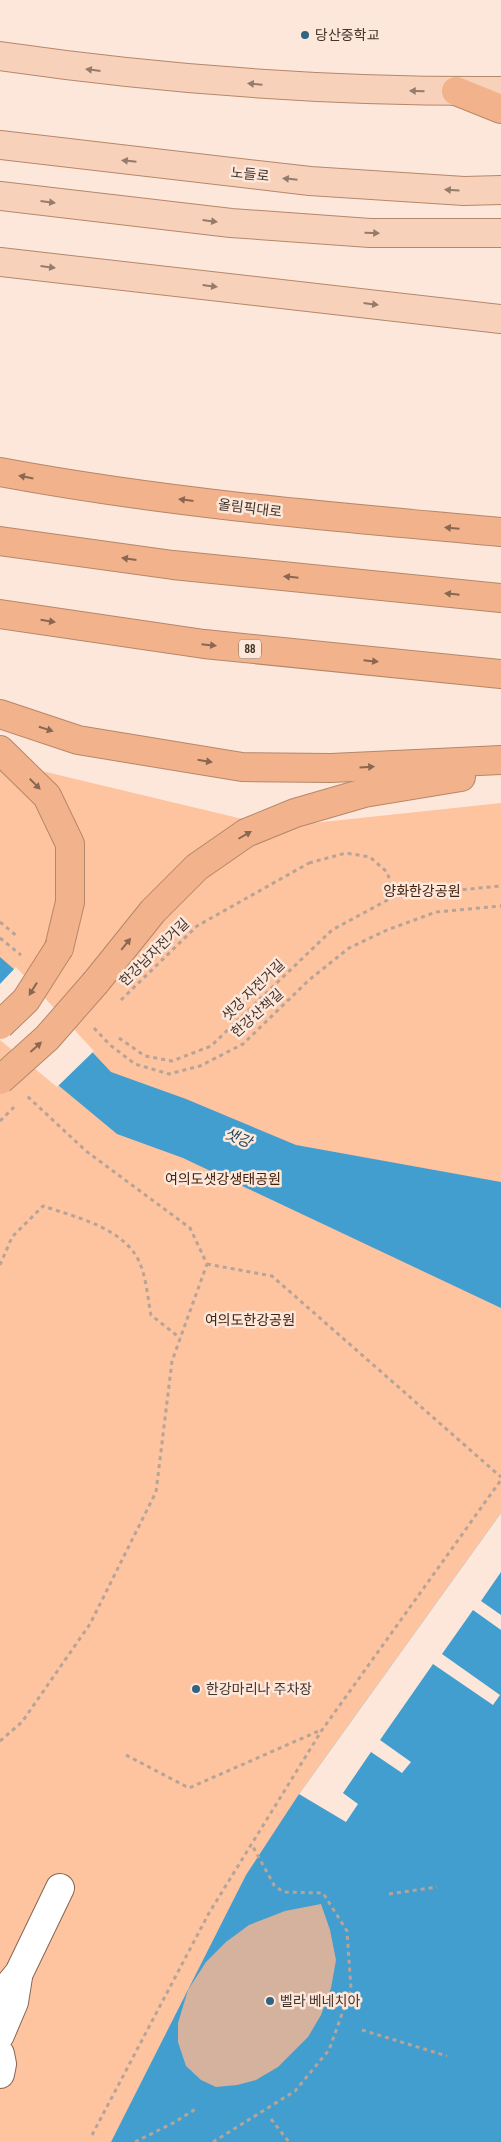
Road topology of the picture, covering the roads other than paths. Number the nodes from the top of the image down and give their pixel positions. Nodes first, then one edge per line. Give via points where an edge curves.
1 (0, 56) edge
2 (456, 91) junction
3 (501, 91) edge
4 (501, 108) edge
5 (0, 144) edge
6 (501, 190) edge
7 (0, 196) edge
8 (501, 233) edge
9 (0, 262) edge
10 (501, 319) edge
11 (0, 472) edge
12 (501, 532) edge
13 (0, 541) edge
14 (501, 598) edge
15 (0, 614) edge
16 (501, 674) edge
17 (0, 714) edge
18 (0, 750) edge
19 (501, 760) edge
20 (501, 771) edge
21 (0, 1025) edge
22 (11, 1085) edge
23 (60, 1888) dead end
24 (19, 1973) junction
25 (0, 1996) edge
26 (0, 2035) edge
27 (0, 2054) edge
28 (0, 2074) edge

2 -> 1 main road via 299,88 97,70
2 - 3 main road
2 - 4 highway
6 -> 5 main road, 노들로 via 464,191 310,181
7 -> 8 main road via 232,224 370,233
9 -> 10 main road
12 -> 11 highway, 올림픽대로 via 294,514 84,488
14 -> 13 highway via 173,565
15 -> 16 highway, 88 via 204,644
17 -> 19 highway via 78,740 242,767 331,768
18 -> 21 highway, bridge via 47,796 70,844 70,902 59,948 26,1000
22 -> 20 highway, bridge via 152,911 191,873 246,833 294,813 364,793
23 - 24 street
24 - 25 street
24 - 26 street via 14,2002
27 - 28 street

